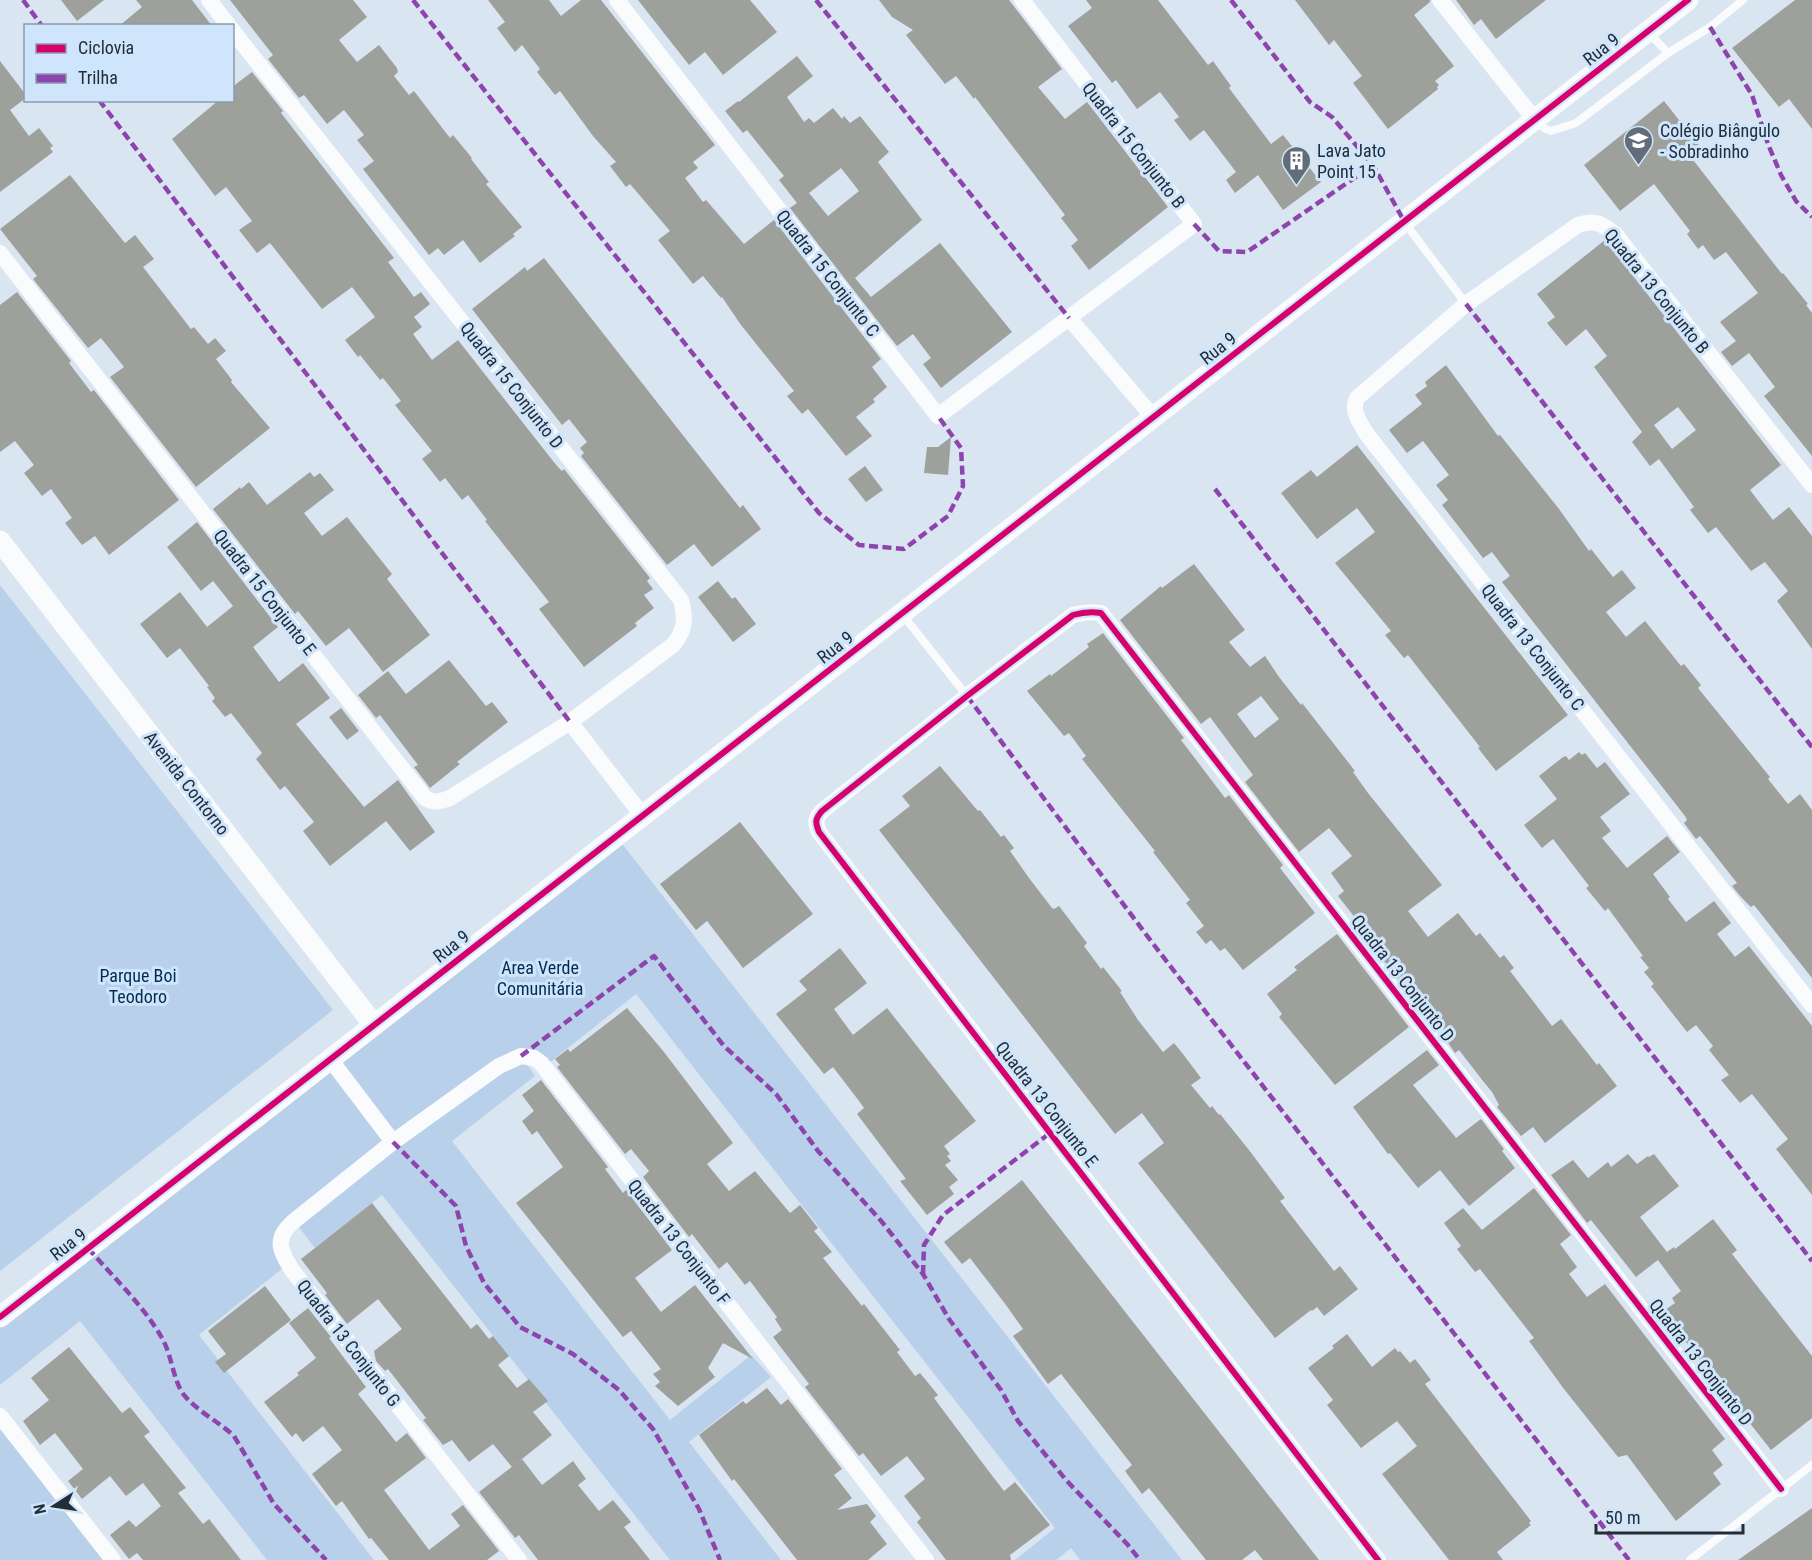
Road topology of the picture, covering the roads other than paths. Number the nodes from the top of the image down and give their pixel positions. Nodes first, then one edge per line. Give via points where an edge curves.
1 (209, 0) edge
2 (617, 0) edge
3 (1022, 0) edge
4 (1440, 0) edge
5 (1688, 0) edge
6 (1743, 0) edge
7 (227, 24) edge
8 (1648, 31) junction
9 (234, 33) edge
10 (1668, 53) junction
11 (1535, 120) junction
12 (1404, 221) junction
13 (0, 253) edge
14 (1466, 304) junction
15 (1069, 318) junction
16 (1153, 417) junction
17 (1812, 485) edge
18 (0, 541) edge
19 (902, 613) junction
20 (967, 696) junction
21 (570, 722) junction
22 (642, 816) junction
23 (1812, 1005) edge
24 (374, 1025) junction
25 (330, 1059) junction
26 (393, 1142) junction
27 (0, 1317) edge
28 (0, 1416) edge
29 (1812, 1465) edge
30 (1780, 1490) junction
31 (113, 1560) edge
32 (519, 1560) edge
33 (926, 1560) edge
34 (1378, 1560) edge
35 (1690, 1560) edge

1 - 7 street
2 - 15 street, Quadra 15 Conjunto C via 938,416
3 - 15 street, Quadra 15 Conjunto B via 1194,224
4 - 11 street
5 - 8 street, Rua 9
6 - 10 lane via 1710,27
8 - 10 lane
8 - 11 street, Rua 9
9 - 21 street, Quadra 15 Conjunto D via 681,600 684,624 674,645
10 - 11 lane via 1576,123 1551,131
11 - 12 street, Rua 9
12 - 14 lane
12 - 16 street, Rua 9
13 - 21 street, Quadra 15 Conjunto E via 425,798 440,802 450,798
14 - 17 street, Quadra 13 Conjunto B via 1578,225 1605,225
14 - 23 street, Quadra 13 Conjunto C via 1357,398 1354,404 1358,419
15 - 16 street
16 - 19 street, Rua 9
18 - 24 street, Avenida Contorno
19 - 20 lane
19 - 22 street, Rua 9
20 - 30 street, Quadra 13 Conjunto D via 1073,615 1101,613
20 - 34 street, Quadra 13 Conjunto E via 822,811 816,818 819,832
21 - 22 street
22 - 24 street, Rua 9
24 - 25 street, Rua 9
25 - 26 street
25 - 27 street, Rua 9
26 - 32 street, Quadra 13 Conjunto G via 283,1230 281,1249 292,1270
26 - 33 street, Quadra 13 Conjunto F via 499,1066 521,1056 541,1063
28 - 31 street
29 - 30 lane
30 - 35 lane

